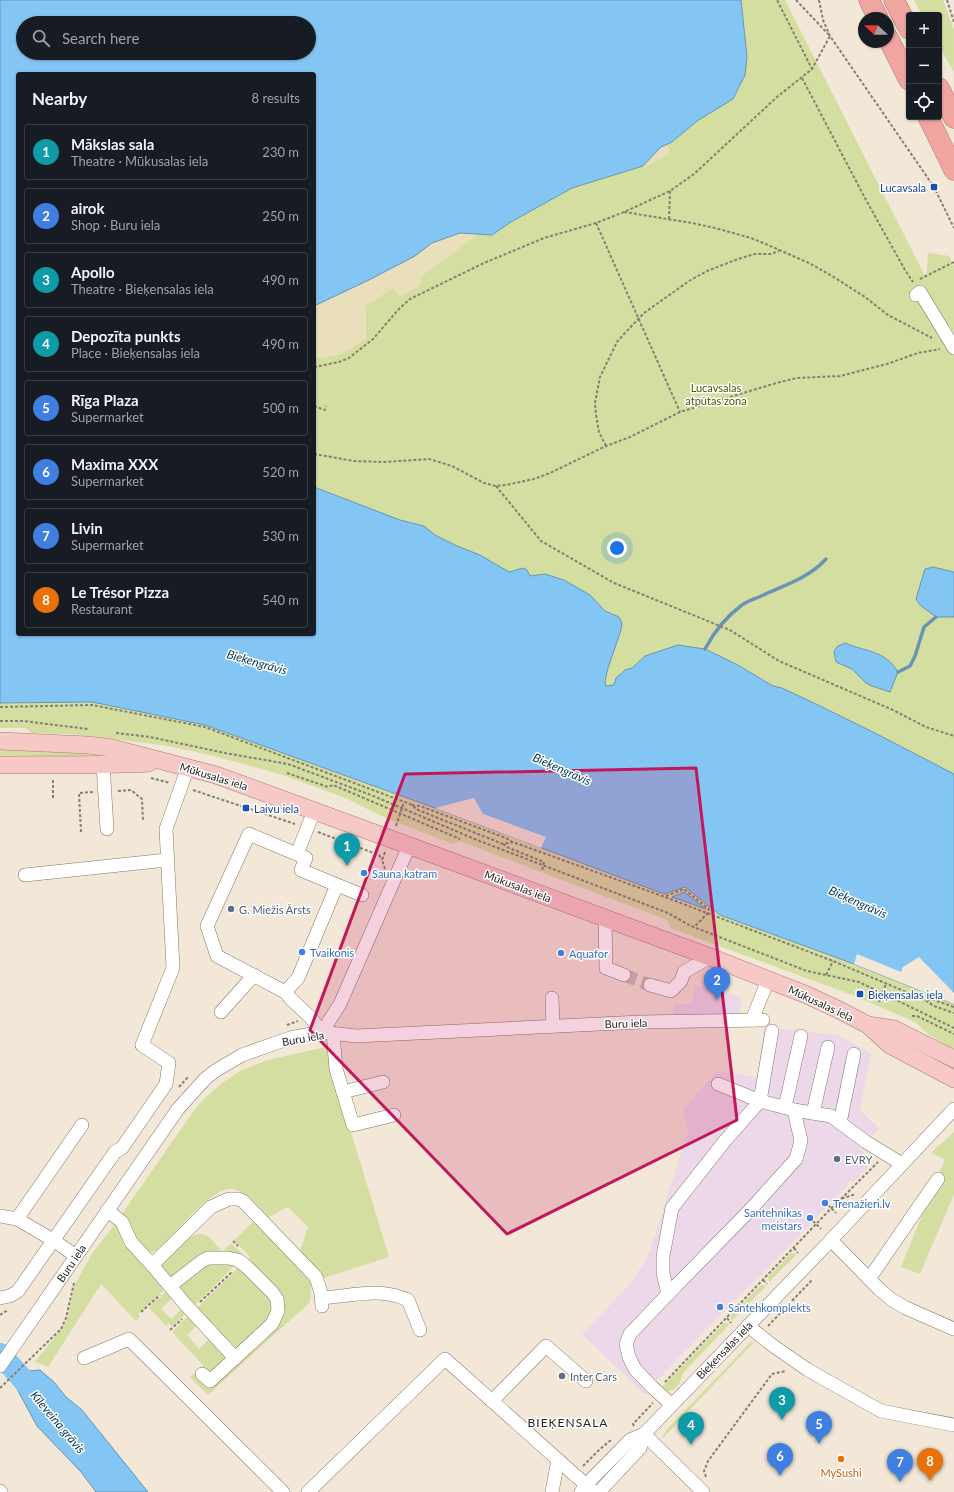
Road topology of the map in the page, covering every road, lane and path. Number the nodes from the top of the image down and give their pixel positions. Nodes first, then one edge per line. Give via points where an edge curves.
1 (778, 0) edge
2 (796, 0) edge
3 (819, 0) edge
4 (869, 0) edge
5 (894, 0) edge
6 (947, 0) edge
7 (875, 12) edge
8 (954, 22) edge
9 (906, 23) edge
10 (830, 36) junction
11 (893, 48) edge
12 (812, 69) junction
13 (906, 74) edge
14 (802, 78) junction
15 (942, 94) edge
16 (954, 118) edge
17 (929, 120) edge
18 (954, 170) edge
19 (670, 191) junction
20 (624, 212) junction
21 (669, 219) junction
22 (596, 223) junction
23 (954, 228) edge
24 (779, 251) junction
25 (954, 262) edge
26 (924, 278) dead end
27 (918, 294) joint
28 (639, 320) junction
29 (954, 348) edge
30 (316, 367) edge
31 (326, 406) dead end
32 (316, 407) edge
33 (680, 412) junction
34 (606, 446) junction
35 (316, 454) edge
36 (496, 486) junction
37 (0, 707) edge
38 (0, 721) edge
39 (89, 730) dead end
40 (111, 732) dead end
41 (954, 736) edge
42 (0, 741) edge
43 (163, 762) junction
44 (103, 764) junction
45 (0, 765) edge
46 (188, 767) junction
47 (287, 772) dead end
48 (337, 776) junction
49 (149, 778) dead end
50 (53, 779) dead end
51 (335, 781) junction
52 (333, 785) junction
53 (181, 786) junction
54 (105, 792) junction
55 (53, 798) dead end
56 (404, 802) junction
57 (410, 804) junction
58 (402, 808) junction
59 (314, 811) junction
60 (400, 813) junction
61 (143, 821) dead end
62 (307, 828) junction
63 (107, 829) dead end
64 (81, 832) dead end
65 (390, 839) junction
66 (460, 839) dead end
67 (513, 842) junction
68 (503, 844) junction
69 (409, 846) junction
70 (297, 854) junction
71 (167, 860) junction
72 (382, 860) junction
73 (544, 866) junction
74 (542, 871) dead end
75 (25, 875) dead end
76 (395, 879) junction
77 (337, 885) junction
78 (362, 895) dead end
79 (664, 897) junction
80 (707, 914) junction
81 (605, 919) junction
82 (694, 927) junction
83 (710, 958) junction
84 (833, 961) junction
85 (624, 975) tunnel mouth
86 (254, 976) junction
87 (826, 976) junction
88 (768, 980) junction
89 (886, 984) junction
90 (650, 985) tunnel mouth
91 (285, 992) junction
92 (882, 993) junction
93 (552, 998) dead end
94 (925, 1000) junction
95 (879, 1002) dead end
96 (954, 1007) edge
97 (221, 1012) dead end
98 (954, 1013) edge
99 (912, 1016) dead end
100 (868, 1025) junction
101 (553, 1026) junction
102 (954, 1028) edge
103 (772, 1031) dead end
104 (328, 1033) junction
105 (954, 1034) edge
106 (801, 1036) dead end
107 (828, 1047) dead end
108 (854, 1054) dead end
109 (954, 1059) edge
110 (954, 1079) edge
111 (383, 1082) dead end
112 (718, 1084) dead end
113 (343, 1092) junction
114 (760, 1101) junction
115 (789, 1108) junction
116 (954, 1109) edge
117 (813, 1113) junction
118 (394, 1115) dead end
119 (840, 1123) junction
120 (82, 1125) dead end
121 (878, 1162) dead end
122 (902, 1164) junction
123 (938, 1179) dead end
124 (859, 1193) dead end
125 (840, 1199) junction
126 (828, 1206) dead end
127 (831, 1208) junction
128 (108, 1210) junction
129 (836, 1213) dead end
130 (0, 1216) edge
131 (17, 1219) junction
132 (813, 1221) dead end
133 (816, 1224) junction
134 (821, 1229) dead end
135 (53, 1240) junction
136 (831, 1240) junction
137 (794, 1248) junction
138 (798, 1252) dead end
139 (76, 1256) junction
140 (241, 1263) junction
141 (152, 1265) junction
142 (770, 1266) dead end
143 (773, 1269) junction
144 (75, 1280) dead end
145 (763, 1280) junction
146 (869, 1280) junction
147 (767, 1284) dead end
148 (170, 1286) junction
149 (668, 1294) junction
150 (0, 1298) edge
151 (728, 1307) dead end
152 (191, 1310) junction
153 (733, 1311) junction
154 (142, 1312) dead end
155 (726, 1318) junction
156 (731, 1323) dead end
157 (748, 1326) junction
158 (954, 1329) edge
159 (170, 1330) dead end
160 (420, 1330) dead end
161 (84, 1358) dead end
162 (235, 1358) junction
163 (795, 1361) junction
164 (0, 1366) edge
165 (202, 1374) dead end
166 (586, 1381) dead end
167 (0, 1388) edge
168 (657, 1392) junction
169 (492, 1401) junction
170 (672, 1405) junction
171 (954, 1425) edge
172 (644, 1434) junction
173 (558, 1460) junction
174 (706, 1479) dead end
175 (587, 1490) edge
176 (283, 1492) edge
177 (308, 1492) edge
178 (552, 1492) edge
179 (599, 1492) edge
180 (703, 1492) edge

1 - 12 path
2 - 10 path
3 - 10 path via 823,20
4 - 7 highway
5 - 9 highway
6 - 8 path
10 - 12 path
10 - 23 path via 934,187
11 - 13 highway
12 - 14 path
14 - 19 path via 777,97 694,174
14 - 27 path
15 - 16 highway
17 - 18 highway
19 - 20 path
19 - 21 path
20 - 21 path
20 - 22 path
21 - 24 path via 751,238
22 - 28 path
22 - 30 path via 544,238 410,299 372,339 349,358
24 - 28 path via 755,254 707,271 677,288 644,313
24 - 29 path via 821,270 865,297 888,315
25 - 26 path
27 - 29 street
28 - 33 path
28 - 34 path via 617,342 600,377 595,403 596,416 599,432
29 - 33 path via 918,353 840,376 792,379
31 - 32 path via 325,410
33 - 34 path via 630,438
34 - 36 path via 534,479
35 - 36 path via 354,462 429,459 452,466 484,483
36 - 41 path via 541,541 614,583 730,630 779,661 926,727
37 - 48 path via 92,705 197,726
38 - 39 path via 23,721
40 - 51 path via 150,737 288,764
42 - 43 main road, Mūkusalas iela via 112,748
43 - 44 main road, Mūkusalas iela
43 - 46 main road, Mūkusalas iela
44 - 45 main road, Mūkusalas iela
44 - 54 street
46 - 53 street
46 - 59 main road, Mūkusalas iela
47 - 52 path via 328,786
48 - 51 path
48 - 56 path
49 - 53 path
50 - 55 path
51 - 52 path
51 - 58 path
52 - 60 path
53 - 62 path
53 - 71 street via 166,829
54 - 61 path via 131,790 142,799
54 - 63 street
54 - 64 path via 79,793
56 - 57 path
56 - 58 path
57 - 67 path via 464,821
57 - 68 path via 418,810
58 - 60 path
58 - 73 path
59 - 62 street
59 - 65 main road, Mūkusalas iela
60 - 65 path
60 - 66 path
62 - 70 street
62 - 72 path via 379,855
65 - 69 main road, Mūkusalas iela
65 - 72 path
67 - 68 path
67 - 79 path
68 - 73 path via 544,862
69 - 76 street
69 - 81 main road, Mūkusalas iela
70 - 77 street via 306,858 301,870
70 - 86 street via 249,834 207,926 217,956
71 - 75 street
71 - 135 street via 173,968 142,1045 170,1064 166,1084
72 - 76 path via 386,870 384,875
73 - 74 path
73 - 82 path via 668,913
76 - 104 street
77 - 78 street
77 - 91 street via 298,978
79 - 80 path
79 - 80 path via 684,889 709,909
80 - 82 path
80 - 84 path
81 - 83 main road, Mūkusalas iela
81 - 85 street via 606,968
82 - 87 path via 807,972
83 - 88 main road, Mūkusalas iela
83 - 90 street via 684,972 681,981 671,991
84 - 87 path
84 - 89 path
86 - 91 street
86 - 97 street
87 - 92 path via 859,982
88 - 100 main road, Mūkusalas iela via 833,1007
88 - 101 street, Buru iela via 758,1020
89 - 92 path
89 - 94 path
91 - 104 street
92 - 95 path
92 - 102 path
93 - 101 street
94 - 96 path via 934,1000
94 - 98 path
99 - 105 path
100 - 109 main road, Mūkusalas iela via 894,1029
100 - 110 main road, Mūkusalas iela via 890,1045
101 - 104 street, Buru iela via 356,1036
103 - 114 street
104 - 113 street
104 - 128 street, Buru iela via 290,1038 242,1055 206,1079 178,1109
106 - 115 street
107 - 117 street
108 - 119 street
111 - 113 street
112 - 114 street
113 - 118 street via 353,1125
114 - 115 street
114 - 149 street via 672,1208 663,1256 663,1273
115 - 117 street
115 - 149 street via 801,1141 796,1160
116 - 122 street, Bieķensalas iela
117 - 119 street via 831,1116
119 - 122 street
120 - 131 street
121 - 125 path
122 - 136 street, Bieķensalas iela
123 - 146 street
124 - 125 path
125 - 127 path
126 - 127 path
127 - 129 path
127 - 133 path
128 - 139 street, Buru iela
128 - 141 street via 122,1222 131,1242
130 - 131 street
131 - 135 street
132 - 133 path
133 - 134 path
133 - 137 path
135 - 139 street
135 - 150 street via 18,1291
136 - 146 street
136 - 157 street, Bieķensalas iela
137 - 138 path
137 - 143 path
139 - 164 street, Buru iela
140 - 148 street via 228,1258 208,1258
140 - 152 path
140 - 162 street via 272,1292 277,1299 278,1311 268,1330
141 - 148 street
141 - 160 street via 211,1207 229,1199 243,1200 316,1277 322,1302 358,1293 380,1292 399,1296 408,1300
142 - 143 path
143 - 145 path
144 - 167 path via 61,1329
145 - 147 path
145 - 153 path
146 - 158 street via 892,1300
148 - 152 street
148 - 154 path
149 - 168 street via 630,1334 626,1344 635,1369
151 - 153 path
152 - 159 path
152 - 162 street
153 - 155 path
155 - 156 path
155 - 168 path
157 - 163 street
157 - 170 street, Bieķensalas iela
161 - 176 street via 129,1339
162 - 165 street via 210,1381
163 - 171 street via 881,1411
163 - 174 path via 788,1370 772,1374 708,1461 704,1471
166 - 169 street via 546,1346
168 - 170 street
168 - 172 path via 654,1402 633,1424
169 - 173 street
169 - 177 street via 445,1359
170 - 172 street, Bieķensalas iela
172 - 175 street, Bieķensalas iela via 630,1440
172 - 179 street, Bieķensalas iela via 640,1448
172 - 180 street
173 - 175 street
173 - 178 street

